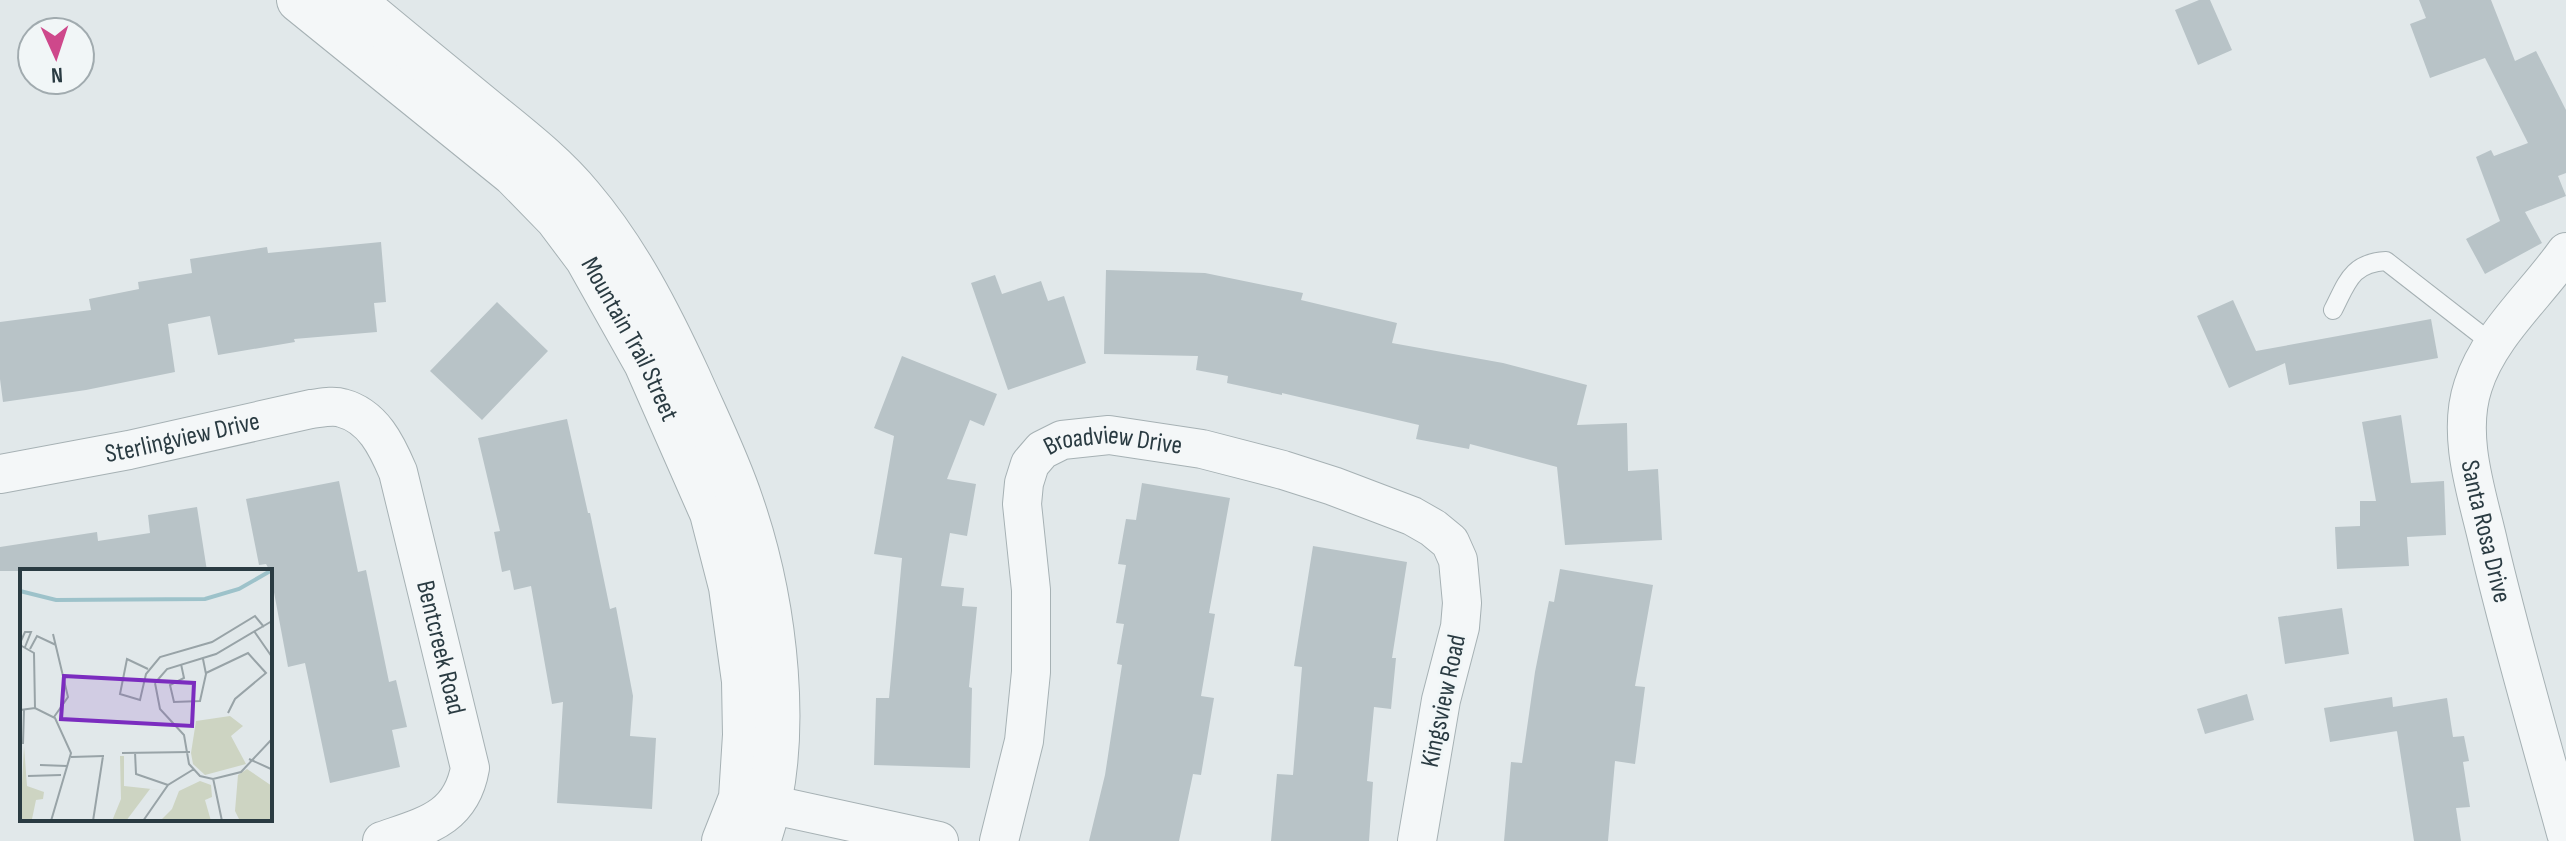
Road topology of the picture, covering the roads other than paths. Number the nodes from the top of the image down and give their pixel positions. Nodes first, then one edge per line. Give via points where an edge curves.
1 (299, 0) edge
2 (352, 0) edge
3 (2566, 252) edge
4 (2333, 310) dead end
5 (2494, 345) junction
6 (363, 418) joint
7 (0, 474) edge
8 (1458, 560) joint
9 (756, 815) edge
10 (2566, 833) edge
11 (382, 841) edge
12 (724, 841) edge
13 (939, 841) edge
14 (999, 841) edge
15 (1417, 841) edge

1 - 9 street, Mountain Trail Street via 514,174 564,228 618,309 712,513 731,587
2 - 9 street, Mountain Trail Street via 537,152 581,197 654,309 741,501 768,616 777,759
3 - 5 street, Santa Rosa Drive
4 - 5 lane via 2351,275 2367,264 2386,261
5 - 10 street, Santa Rosa Drive via 2474,382 2467,439 2504,608
6 - 7 street, Sterlingview Drive via 341,407 311,409
6 - 11 street, Bentcreek Road via 386,444 398,472 470,768 466,789 451,810
8 - 14 street, Broadview Drive via 1450,542 1412,516 1283,470 1202,449 1109,435 1062,440 1042,450 1024,483 1031,672 1024,741
8 - 15 street, Kingsview Road via 1460,627 1441,700
9 - 12 street
9 - 13 street

